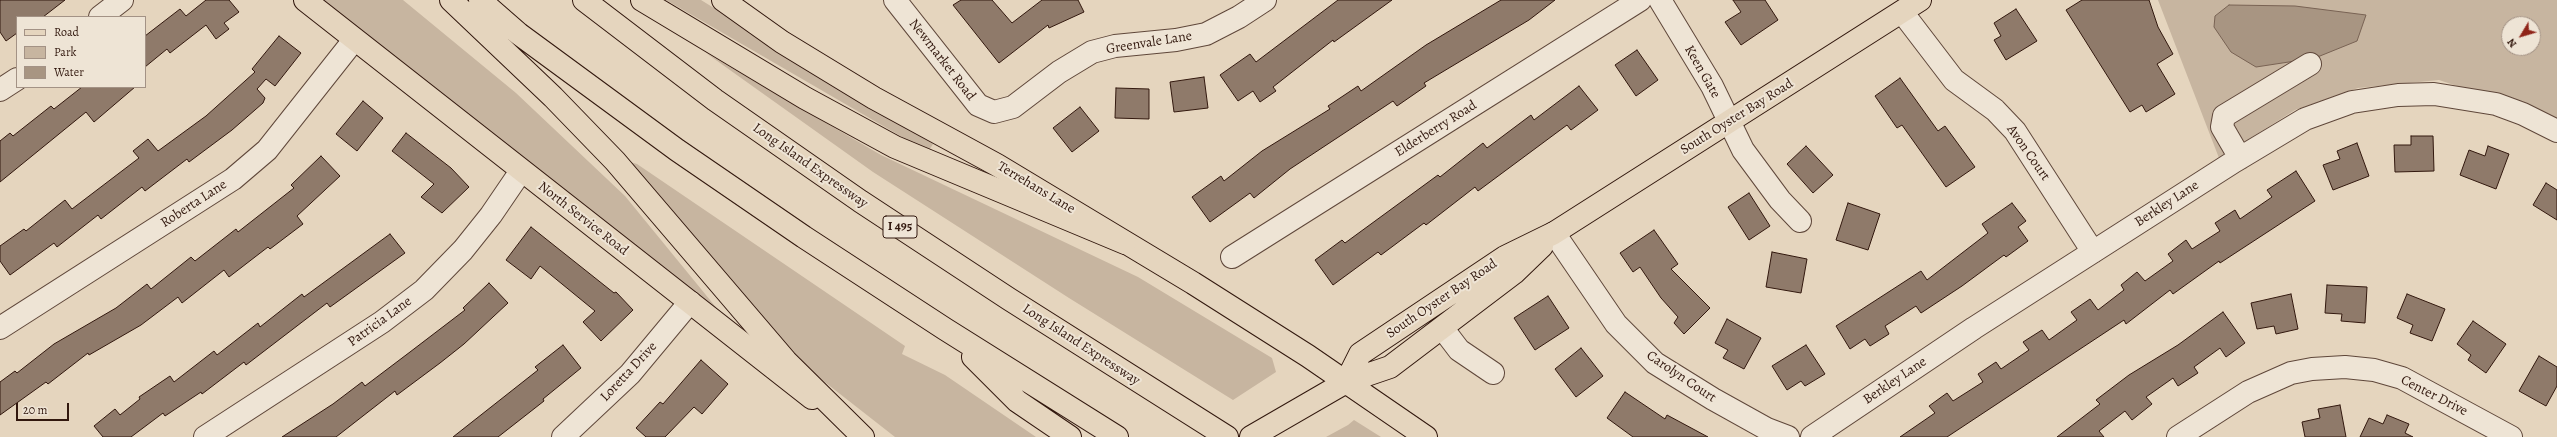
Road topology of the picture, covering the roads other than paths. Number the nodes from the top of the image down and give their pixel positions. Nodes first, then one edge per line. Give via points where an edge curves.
1 (122, 0) edge
2 (305, 0) edge
3 (451, 0) edge
4 (480, 0) edge
5 (584, 0) edge
6 (642, 0) edge
7 (722, 0) edge
8 (895, 0) edge
9 (1265, 0) edge
10 (1640, 0) edge
11 (1660, 0) edge
12 (1920, 0) edge
13 (1902, 12) junction
14 (101, 16) edge
15 (354, 40) junction
16 (2310, 64) dead end
17 (16, 80) edge
18 (0, 90) edge
19 (994, 112) joint
20 (1730, 122) junction
21 (2557, 131) edge
22 (2240, 158) junction
23 (522, 171) junction
24 (1800, 221) dead end
25 (1554, 233) junction
26 (1126, 243) junction
27 (2093, 252) junction
28 (1232, 257) dead end
29 (690, 302) junction
30 (0, 328) edge
31 (945, 329) junction
32 (1443, 329) junction
33 (1493, 373) dead end
34 (1346, 382) junction
35 (205, 437) edge
36 (563, 437) edge
37 (863, 437) edge
38 (1070, 437) edge
39 (1118, 437) edge
40 (1227, 437) edge
41 (1251, 437) edge
42 (1426, 437) edge
43 (1788, 437) edge
44 (1812, 437) edge
45 (2178, 437) edge
46 (2511, 437) edge

1 - 14 street
2 - 15 main road, North Service Road
3 - 37 main road via 553,97 615,161 786,361
4 - 31 main road via 519,34 677,150
5 - 40 main road, Long Island Expressway / I 495 via 715,100 860,201
6 - 26 main road via 805,98 895,147
7 - 26 main road, Terrehans Lane via 788,46 874,98 997,165
8 - 19 street, Newmarket Road via 978,105
9 - 19 street, Greenvale Lane via 1206,34 1176,40 1115,46 1092,52 1058,72 1013,107
10 - 28 street, Elderberry Road
11 - 20 street, Keen Gate via 1712,86
12 - 13 main road, South Oyster Bay Road
13 - 20 main road, South Oyster Bay Road
13 - 27 street, Avon Court via 1954,80 1995,110 2015,131
15 - 23 main road, North Service Road
15 - 30 street, Roberta Lane via 267,150 233,178
16 - 22 street via 2224,116 2222,127
17 - 18 street
20 - 24 street, Keen Gate via 1743,150 1759,173
20 - 25 main road, South Oyster Bay Road
21 - 22 street, Berkley Lane via 2496,104 2434,94 2398,95 2352,102 2305,119
22 - 27 street, Berkley Lane
23 - 29 main road, North Service Road
23 - 35 street, Patricia Lane via 463,250 424,290 382,322
25 - 32 main road, South Oyster Bay Road via 1514,273
25 - 34 main road, South Oyster Bay Road via 1505,257 1360,354
25 - 43 street, Carolyn Court via 1616,324 1655,363 1713,399 1767,429
26 - 34 main road, Terrehans Lane via 1207,291
27 - 44 street, Berkley Lane
29 - 36 street, Loretta Drive via 630,374
29 - 37 main road, North Service Road
31 - 38 main road via 1017,400
31 - 39 main road
32 - 33 street via 1459,350
32 - 34 main road, South Oyster Bay Road via 1390,367
34 - 41 main road, South Oyster Bay Road
34 - 42 main road, Terrehans Lane
45 - 46 street, Center Drive via 2248,392 2291,374 2312,369 2345,367 2374,370 2402,378

